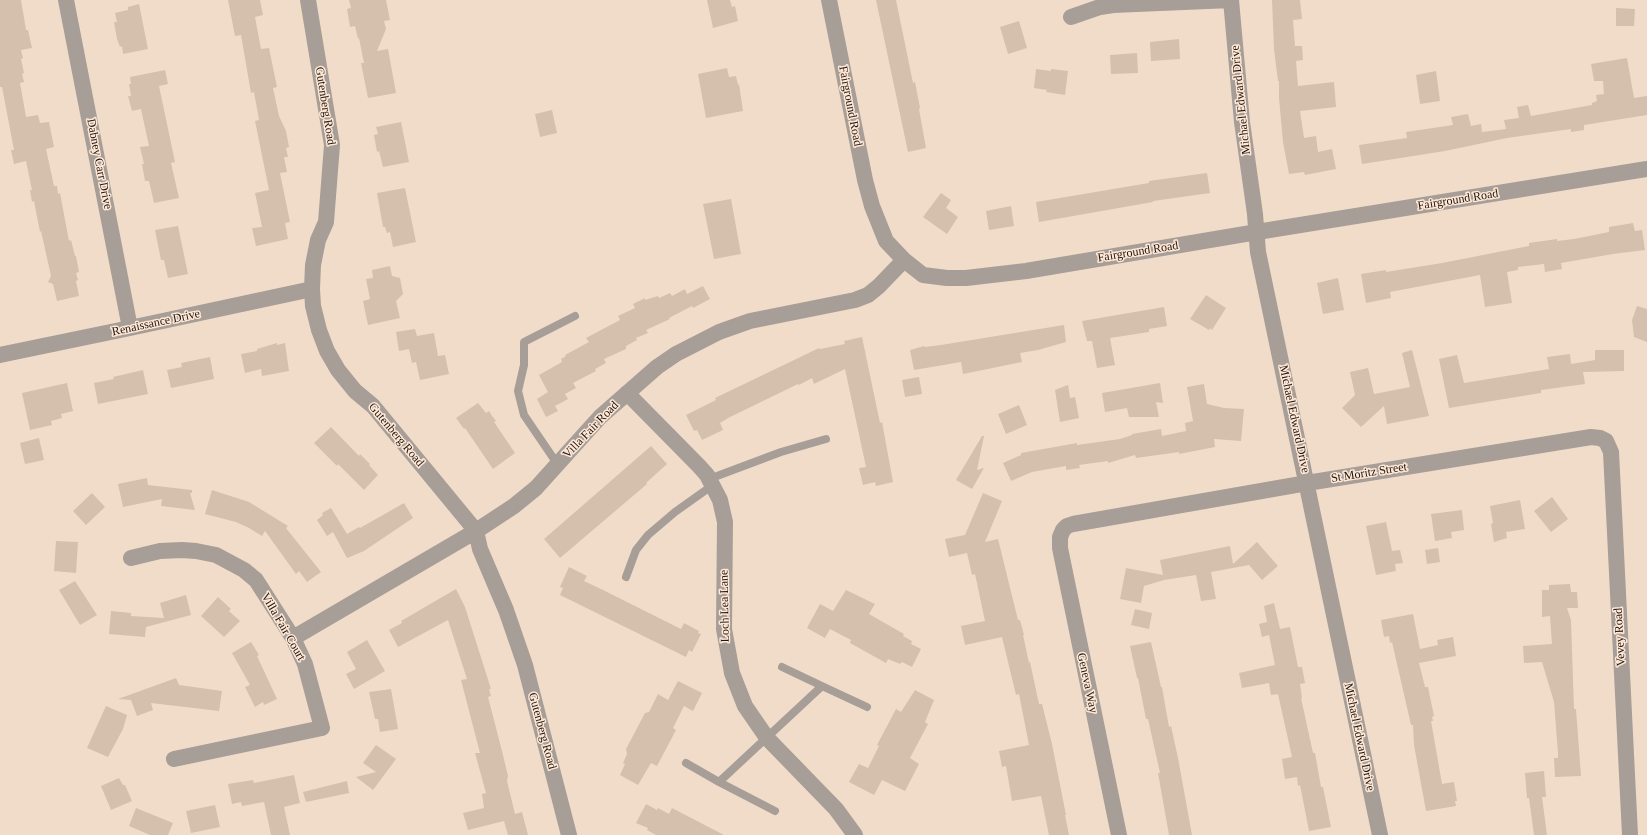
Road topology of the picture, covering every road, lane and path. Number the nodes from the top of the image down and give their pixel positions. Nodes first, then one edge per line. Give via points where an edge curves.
1 (66, 0) edge
2 (308, 0) edge
3 (829, 0) edge
4 (1231, 0) edge
5 (1071, 17) dead end
6 (1647, 169) edge
7 (1257, 232) junction
8 (904, 260) junction
9 (312, 288) junction
10 (575, 316) dead end
11 (130, 328) junction
12 (0, 355) edge
13 (627, 393) junction
14 (826, 439) dead end
15 (1606, 441) joint
16 (558, 465) junction
17 (711, 482) junction
18 (1307, 483) junction
19 (1063, 530) joint
20 (476, 531) junction
21 (131, 558) dead end
22 (626, 577) dead end
23 (293, 638) junction
24 (782, 667) dead end
25 (822, 686) junction
26 (867, 707) dead end
27 (767, 738) junction
28 (174, 759) dead end
29 (686, 763) dead end
30 (719, 782) junction
31 (775, 811) dead end
32 (569, 835) edge
33 (855, 835) edge
34 (1119, 835) edge
35 (1380, 835) edge
36 (1630, 835) edge

1 - 11 street, Dabney Carr Drive
2 - 9 street, Gutenberg Road via 332,145 326,222 318,240
3 - 8 street, Fairground Road via 872,206 886,242
4 - 5 street via 1113,5
4 - 7 street, Michael Edward Drive via 1242,122
6 - 7 street, Fairground Road
7 - 8 street, Fairground Road via 978,277 947,278 923,275
7 - 18 street, Michael Edward Drive via 1258,252
8 - 13 street, Villa Fair Road via 868,295 855,300 750,321 719,332 676,354
9 - 11 street, Renaissance Drive
9 - 20 street, Gutenberg Road via 318,330 338,370 373,406
10 - 16 lane via 524,342 524,365 518,392 524,415
11 - 12 street, Renaissance Drive
13 - 16 street, Villa Fair Road via 600,417
13 - 17 street, Loch Lea Lane via 699,466
14 - 17 lane via 781,452
15 - 18 street, St Moritz Street via 1591,437
15 - 36 street, Vevey Road via 1611,452
16 - 20 street, Villa Fair Road via 514,506
17 - 22 lane via 648,535 636,550
17 - 27 street, Loch Lea Lane via 720,500 725,522 724,629 727,654 745,706
18 - 19 street, St Moritz Street via 1073,524
18 - 35 street, Michael Edward Drive
19 - 34 street, Geneva Way via 1060,548
20 - 23 street, Villa Fair Road
20 - 32 street, Gutenberg Road via 480,550 506,610 525,665
21 - 23 street, Villa Fair Court via 160,551 182,550 216,555 235,564 256,580
23 - 28 street, Villa Fair Court via 305,664 322,728
24 - 25 lane
25 - 26 lane
25 - 27 lane
27 - 30 lane
27 - 33 street, Loch Lea Lane via 836,809
29 - 30 lane
30 - 31 lane

